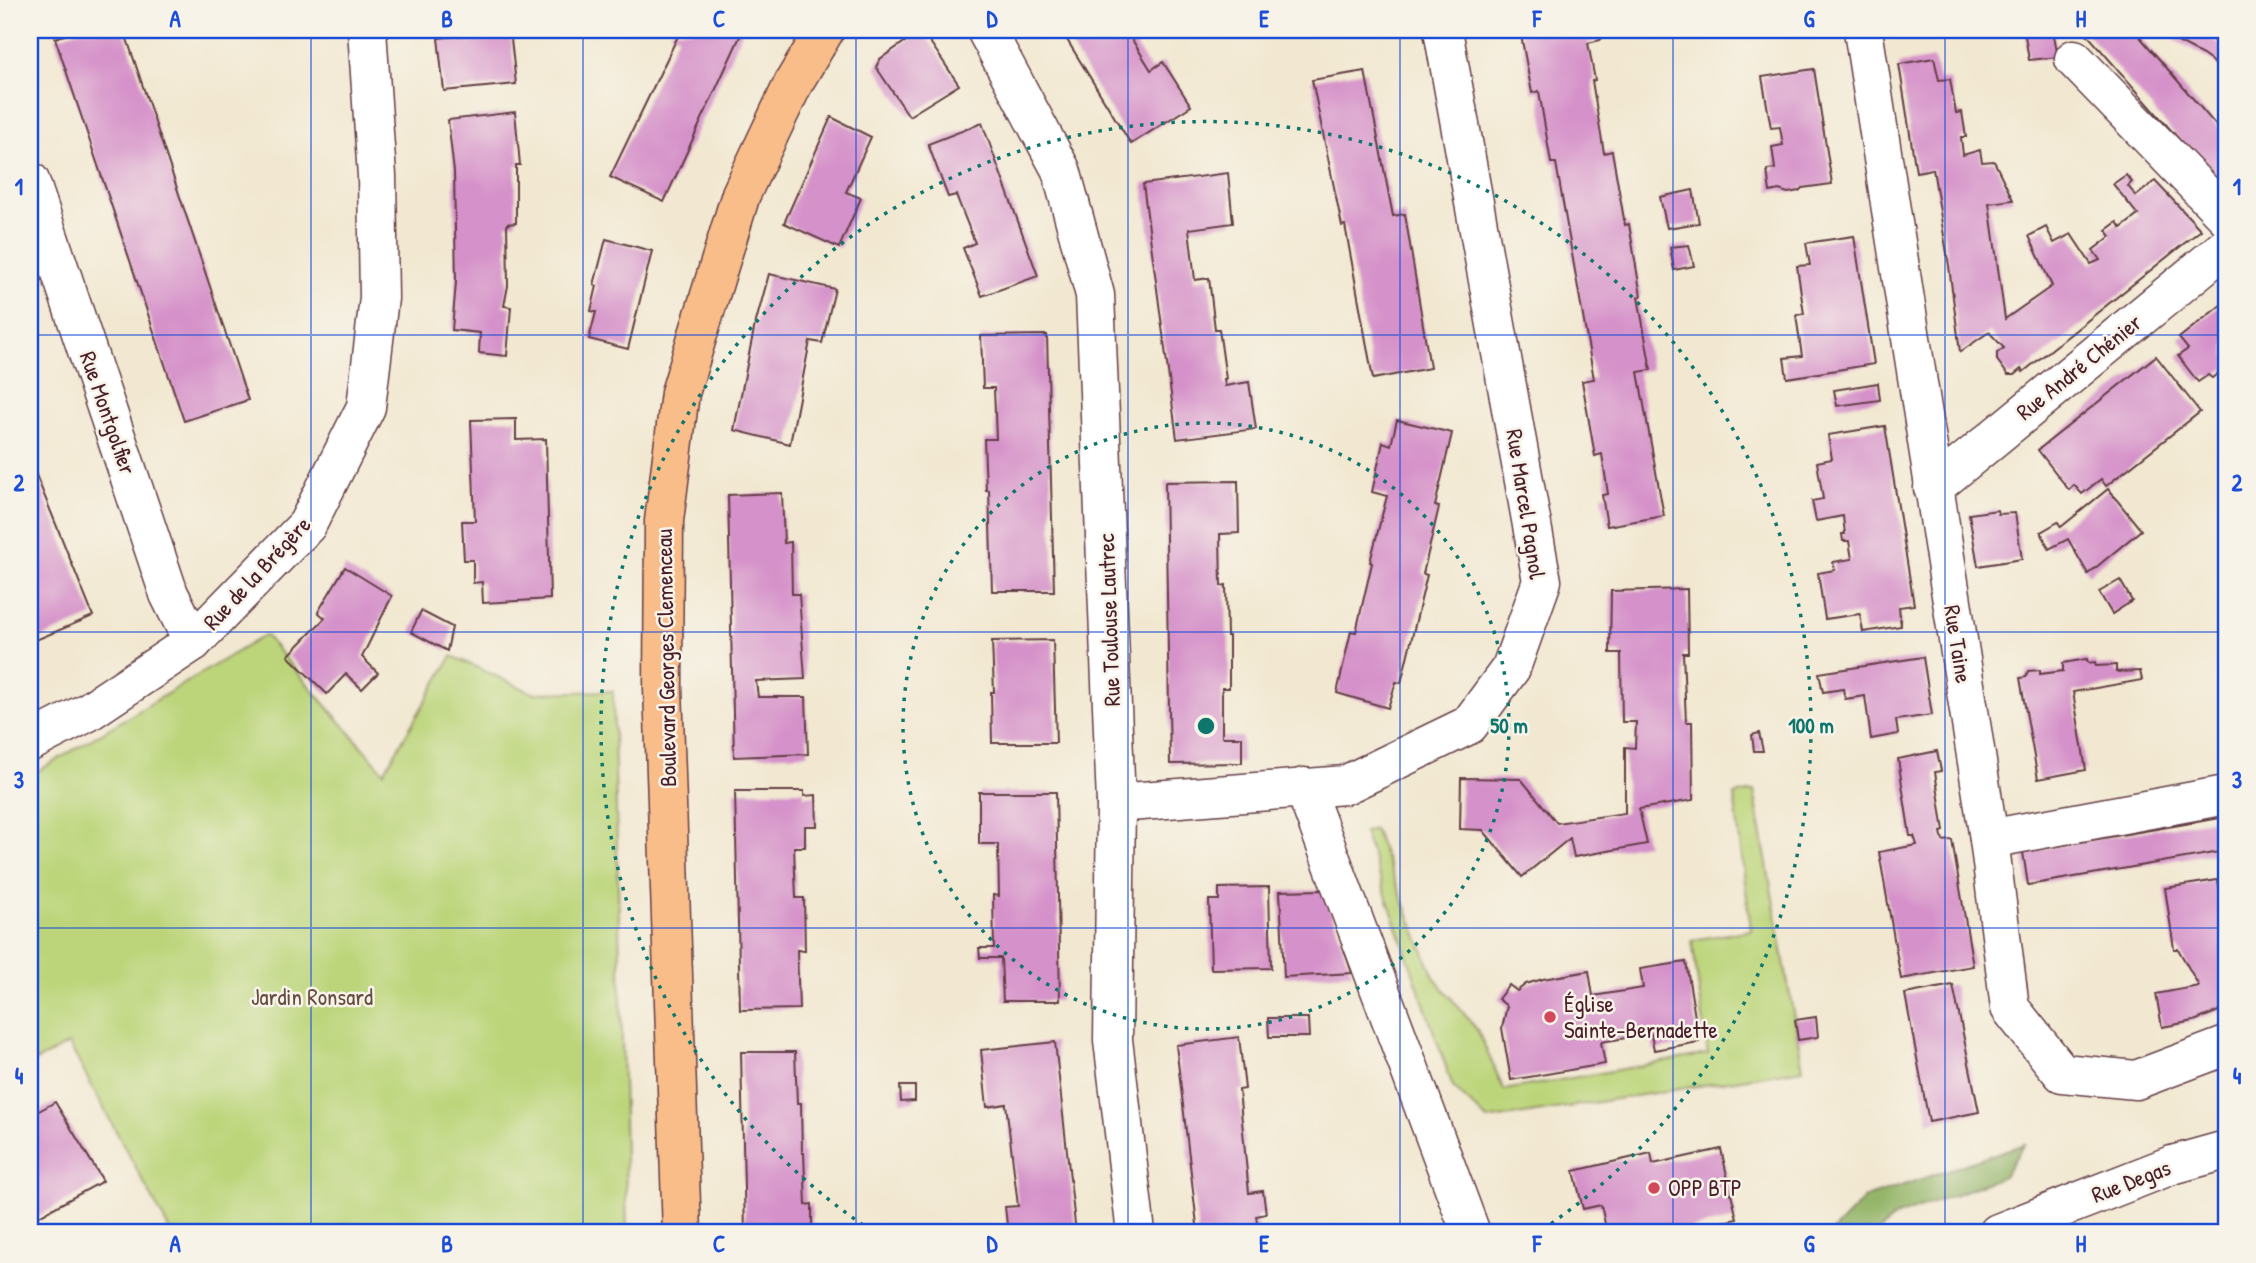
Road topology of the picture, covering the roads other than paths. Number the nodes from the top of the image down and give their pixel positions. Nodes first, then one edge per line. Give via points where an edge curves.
1 (367, 30) edge
2 (825, 30) edge
3 (986, 30) edge
4 (1443, 30) edge
5 (1863, 30) edge
6 (2074, 59) dead end
7 (30, 181) edge
8 (2226, 216) edge
9 (2226, 247) edge
10 (1933, 488) junction
11 (192, 642) junction
12 (30, 742) edge
13 (1304, 787) junction
14 (2226, 795) edge
15 (1116, 803) junction
16 (1989, 839) junction
17 (2226, 1046) edge
18 (2226, 1150) edge
19 (682, 1233) edge
20 (1136, 1233) edge
21 (1472, 1233) edge
22 (1998, 1233) edge

1 - 11 street, Rue de la Brégère via 379,298 366,407 307,526
2 - 19 main road, Boulevard Georges Clemenceau via 794,82 741,194 680,393 664,521 663,688
3 - 15 street, Rue Toulouse Lautrec via 1060,170 1095,295
4 - 13 street, Rue Marcel Pagnol via 1542,582 1511,668 1469,725 1345,785
5 - 10 street, Rue Taine
6 - 8 street
7 - 11 street, Rue Montgolfier via 169,594
9 - 10 street, Rue André Chénier
10 - 16 street, Rue Taine
11 - 12 street, Rue de la Brégère via 88,712
13 - 15 street, Rue Marcel Pagnol
13 - 21 street
14 - 16 street
15 - 20 street, Rue Toulouse Lautrec via 1113,1040
16 - 17 street, Rue Taine via 2010,1007 2062,1073 2136,1080
18 - 22 street, Rue Degas via 2172,1164

